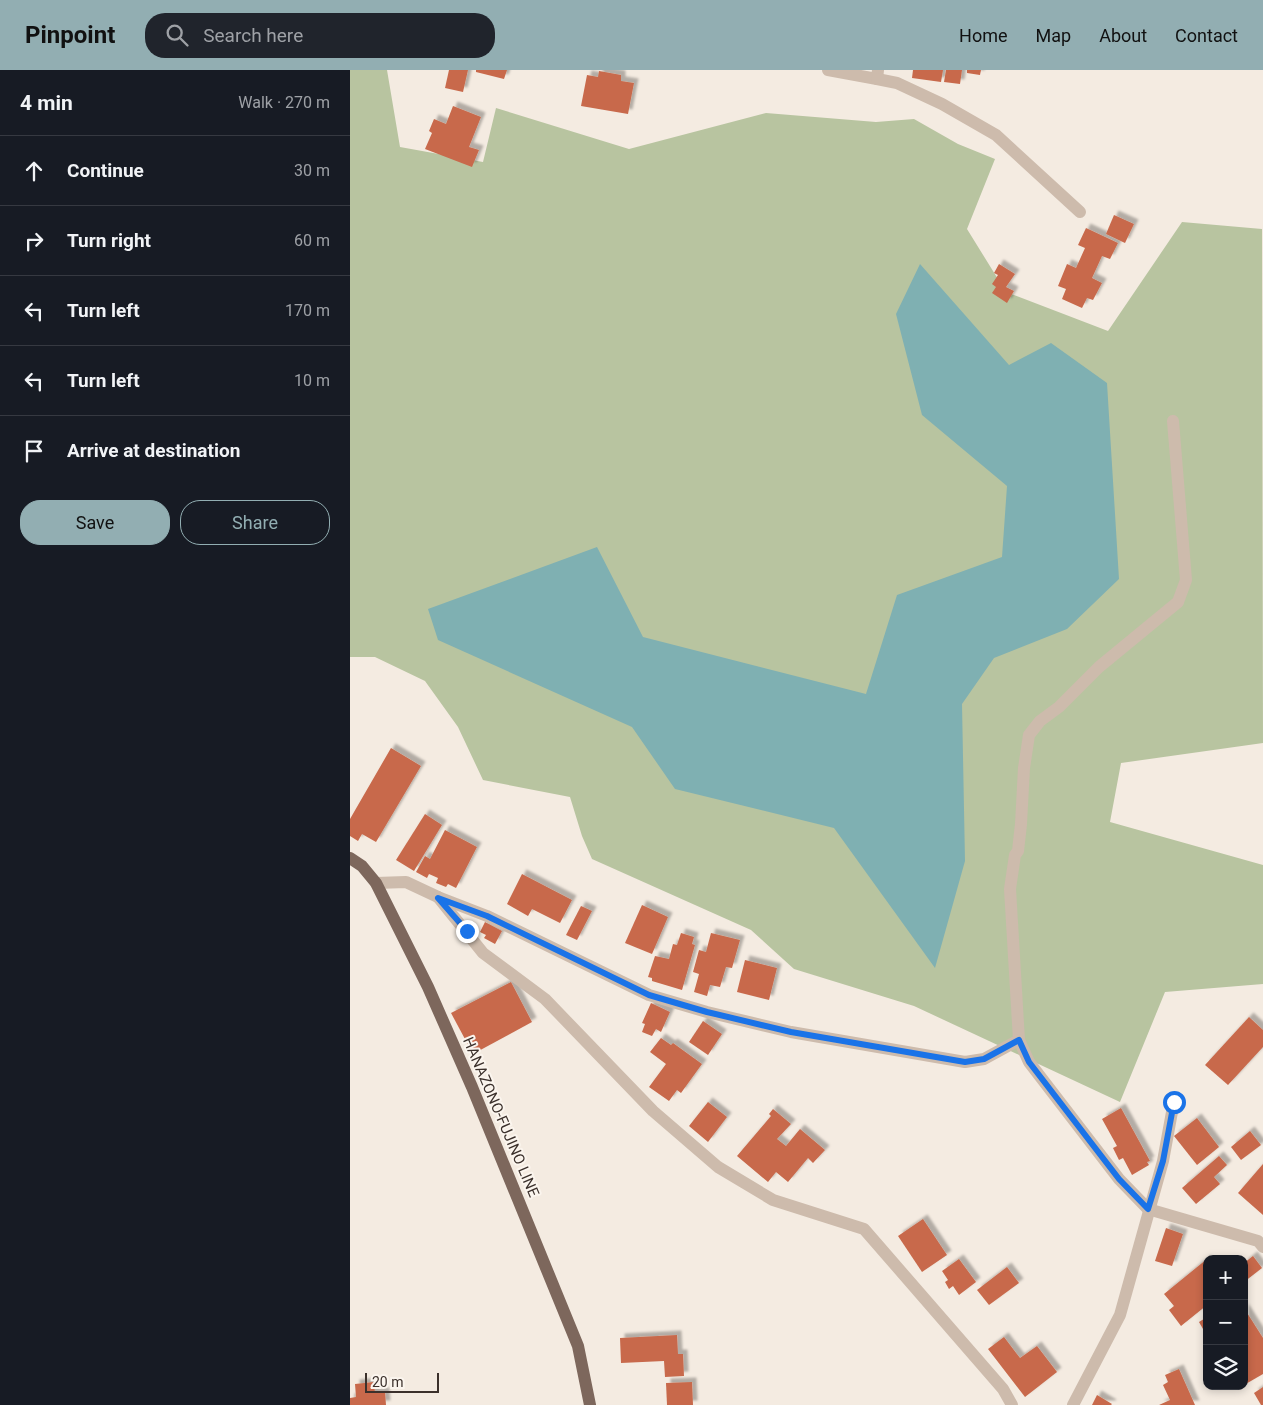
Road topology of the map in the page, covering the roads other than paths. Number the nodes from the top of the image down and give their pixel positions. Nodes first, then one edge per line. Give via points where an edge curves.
1 (828, 70) edge
2 (877, 75) edge
3 (1080, 212) dead end
4 (1172, 421) dead end
5 (350, 858) edge
6 (376, 883) junction
7 (438, 898) junction
8 (1019, 1040) junction
9 (1174, 1102) dead end
10 (1148, 1209) junction
11 (1263, 1247) edge
12 (590, 1405) edge
13 (1012, 1405) edge
14 (1073, 1405) edge

1 - 2 street
2 - 3 street via 942,104 996,135
4 - 8 street via 1186,580 1178,602 1099,667 1059,707 1040,721 1030,735 1024,768 1018,851 1010,889
5 - 6 main road, HANAZONO-FUJINO LINE via 362,866
6 - 7 street via 406,882
6 - 12 main road, HANAZONO-FUJINO LINE via 428,987 472,1087 575,1337
7 - 8 street via 487,916 649,995 707,1012 791,1032 965,1062 984,1059
7 - 13 street via 484,953 546,999 653,1111 718,1167 773,1200 864,1229 1003,1389
8 - 10 street via 1029,1062 1119,1179
9 - 10 street via 1163,1161
10 - 11 street via 1258,1241
10 - 14 street via 1120,1315

